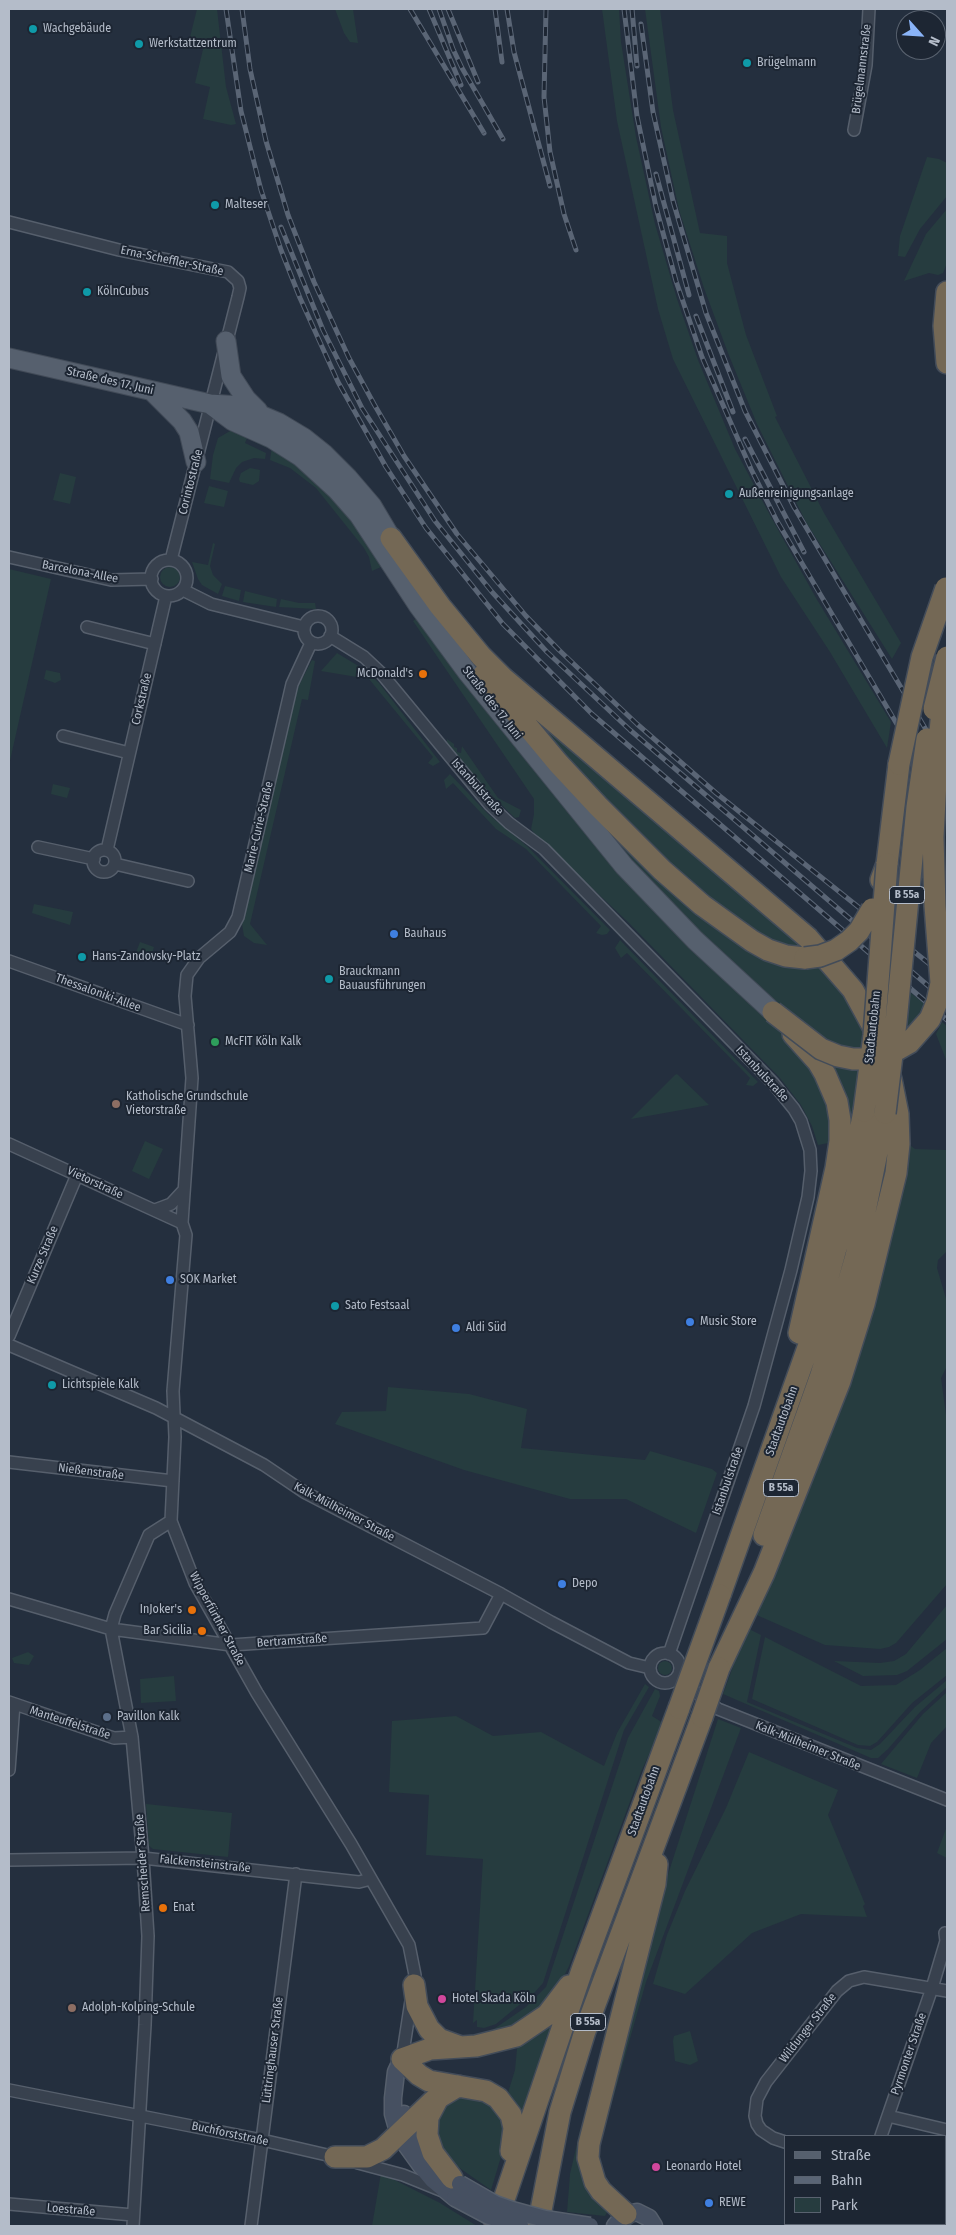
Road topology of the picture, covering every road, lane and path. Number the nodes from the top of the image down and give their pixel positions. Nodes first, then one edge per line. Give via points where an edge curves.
1 (869, 9) edge
2 (854, 130) dead end
3 (9, 222) edge
4 (947, 292) edge
5 (226, 341) junction
6 (9, 358) edge
7 (947, 363) edge
8 (151, 391) junction
9 (210, 404) junction
10 (263, 416) junction
11 (196, 462) junction
12 (390, 538) junction
13 (9, 557) edge
14 (171, 560) junction
15 (152, 579) junction
16 (947, 582) edge
17 (183, 590) junction
18 (166, 596) junction
19 (87, 627) dead end
20 (304, 627) junction
21 (330, 636) junction
22 (311, 643) junction
23 (155, 644) junction
24 (947, 657) edge
25 (947, 694) edge
26 (63, 736) dead end
27 (129, 753) junction
28 (38, 847) dead end
29 (106, 850) junction
30 (94, 859) junction
31 (115, 864) junction
32 (887, 864) junction
33 (188, 881) dead end
34 (9, 961) edge
35 (185, 996) joint
36 (773, 1012) junction
37 (188, 1025) junction
38 (9, 1144) edge
39 (77, 1175) junction
40 (183, 1191) junction
41 (155, 1210) junction
42 (182, 1223) junction
43 (9, 1336) edge
44 (9, 1345) edge
45 (794, 1388) junction
46 (174, 1418) junction
47 (9, 1462) edge
48 (173, 1481) junction
49 (171, 1521) junction
50 (501, 1594) junction
51 (9, 1599) edge
52 (111, 1629) junction
53 (231, 1645) junction
54 (669, 1654) junction
55 (650, 1668) junction
56 (719, 1668) junction
57 (677, 1678) junction
58 (12, 1703) edge
59 (132, 1737) junction
60 (9, 1770) edge
61 (947, 1800) edge
62 (663, 1824) junction
63 (143, 1858) junction
64 (9, 1860) edge
65 (296, 1874) junction
66 (371, 1879) junction
67 (945, 1933) dead end
68 (582, 1970) junction
69 (414, 1985) junction
70 (932, 1988) junction
71 (947, 1991) edge
72 (460, 2047) junction
73 (402, 2060) junction
74 (9, 2090) edge
75 (449, 2091) junction
76 (140, 2116) junction
77 (888, 2116) junction
78 (404, 2130) junction
79 (947, 2130) edge
80 (881, 2135) edge
81 (262, 2140) junction
82 (784, 2142) edge
83 (335, 2157) junction
84 (454, 2188) junction
85 (505, 2194) junction
86 (9, 2204) edge
87 (133, 2220) edge
88 (618, 2222) edge
89 (251, 2226) edge
90 (495, 2226) edge
91 (520, 2226) edge
92 (538, 2226) edge
93 (590, 2226) edge
94 (654, 2226) edge

1 - 2 street, Brügelmannstraße via 866,65
3 - 5 street, Erna-Scheffler-Straße via 119,250 228,272 238,281 240,288
4 - 7 highway via 944,326
5 - 9 street, Erna-Scheffler-Straße
5 - 10 main road via 231,376 246,399
6 - 8 main road, Straße des 17. Juni
8 - 9 main road, Straße des 17. Juni
8 - 11 main road via 189,432
9 - 10 main road, Straße des 17. Juni via 239,406
9 - 11 street, Corintostraße
9 - 36 main road, Straße des 17. Juni via 233,421 271,438 301,457 337,490 359,515 418,605 468,673 624,866 695,940
10 - 12 main road, Straße des 17. Juni via 304,438 324,454 372,506
11 - 14 street, Corintostraße
12 - 32 highway, bridge via 419,587 477,666 558,763 662,870 702,905 752,941 786,956 804,958 836,950 859,931 867,919
12 - 56 highway via 440,606 492,667 791,922 840,973 877,1033 888,1064 898,1114 899,1144 896,1173 864,1304 816,1444 764,1572
13 - 15 street, Barcelona-Allee via 111,580
14 - 15 street via 157,565
14 - 17 street via 185,569 187,580
15 - 18 street via 156,590
16 - 32 highway, Stadtautobahn / B 55a, bridge via 912,696 899,764
17 - 18 street
17 - 20 street via 211,604
18 - 23 street, Corkstraße
19 - 23 street
20 - 21 street via 309,619 323,617 330,623
20 - 22 street via 306,638
21 - 22 street via 322,643
21 - 54 street, Istanbulstraße via 364,657 381,673 490,805 544,849 773,1083 801,1121 810,1150 811,1171 792,1270 754,1406
22 - 35 street, Marie-Curie-Straße via 292,684 238,917 230,932 208,948 192,967 187,975
23 - 27 street, Corkstraße
24 - 56 highway, Stadtautobahn / B 55a, bridge via 922,769 885,1113 856,1256 821,1375
25 - 36 highway, B 55a, bridge via 941,722 933,837 941,983 930,1019 921,1032 895,1051 870,1059 853,1059 821,1049
26 - 27 street
27 - 29 street, Corkstraße
28 - 30 street
29 - 30 street via 99,852
29 - 31 street via 112,853
30 - 31 street via 97,869 103,872 111,870
31 - 33 street
32 - 45 highway, Stadtautobahn / B 55a, bridge via 874,1035 861,1130 838,1242
34 - 37 street, Thessaloniki-Allee
35 - 37 street, Wipperfürther Straße
36 - 45 highway, bridge via 825,1074 837,1102 840,1120 836,1168 798,1335
37 - 40 street, Wipperfürther Straße via 192,1078
38 - 39 street, Vietorstraße
39 - 41 street, Vietorstraße
39 - 43 street, Kurze Straße
40 - 41 street via 171,1204
40 - 42 street, Wipperfürther Straße
41 - 42 street, Vietorstraße
42 - 46 street, Wipperfürther Straße via 186,1235 173,1392
44 - 46 street, Kalk-Mülheimer Straße
45 - 68 highway, Stadtautobahn / B 55a, bridge
46 - 48 street, Wipperfürther Straße
46 - 50 street, Kalk-Mülheimer Straße via 264,1465 304,1492
47 - 48 street, Nießenstraße
48 - 49 street, Wipperfürther Straße
49 - 52 street, Remscheider Straße via 149,1536
49 - 53 street, Wipperfürther Straße via 195,1583
50 - 53 street, Bertramstraße via 482,1628
50 - 55 street, Kalk-Mülheimer Straße via 629,1663
51 - 52 street, Bertramstraße
52 - 53 street, Bertramstraße
52 - 59 street, Remscheider Straße
53 - 66 street, Wipperfürther Straße
54 - 55 street via 657,1656
54 - 57 street via 679,1662
55 - 57 street via 653,1678 661,1683
56 - 62 highway, Stadtautobahn / B 55a, bridge
57 - 61 street, Kalk-Mülheimer Straße via 718,1709
58 - 59 street, Manteuffelstraße via 114,1738
58 - 60 street
59 - 63 street, Remscheider Straße
62 - 88 highway via 654,1884 589,2144 589,2165 595,2182
62 - 92 highway, Stadtautobahn / B 55a via 606,1972 560,2112
63 - 64 street, Falckensteinstraße
63 - 65 street, Falckensteinstraße
63 - 76 street, Remscheider Straße via 148,1936
65 - 66 street, Falckensteinstraße via 359,1882
65 - 81 street, Lüttringhauser Straße
66 - 69 street, Wipperfürther Straße via 409,1945
67 - 70 street, Pyrmonter Straße via 946,1942
68 - 72 highway via 547,2015 533,2026 509,2038
68 - 85 highway, Stadtautobahn / B 55a
69 - 72 highway via 417,2006 429,2029 439,2039
69 - 73 street, Wipperfürther Straße
70 - 71 street
70 - 77 street, Pyrmonter Straße
70 - 82 street, Wildunger Straße via 864,1977 849,1981 837,1991 766,2082 757,2099 757,2124 773,2138
72 - 73 highway via 430,2049
73 - 75 highway via 419,2076
73 - 78 street
74 - 76 street, Buchforststraße
75 - 78 highway
75 - 84 highway via 428,2117 427,2135 433,2153
75 - 85 highway via 486,2091 498,2098 511,2115 513,2137
76 - 81 street, Buchforststraße
76 - 87 street, Remscheider Straße
77 - 79 street
77 - 80 street
78 - 83 highway via 383,2149 367,2157
78 - 84 street
81 - 83 street, Buchforststraße
81 - 89 street, Lüttringhauser Straße
83 - 84 street, Buchforststraße
84 - 91 street, bridge via 489,2216
84 - 93 street, bridge via 512,2210
85 - 90 highway, Stadtautobahn / B 55a
86 - 87 street, Loestraße
88 - 93 street
88 - 94 street via 637,2212 650,2218

